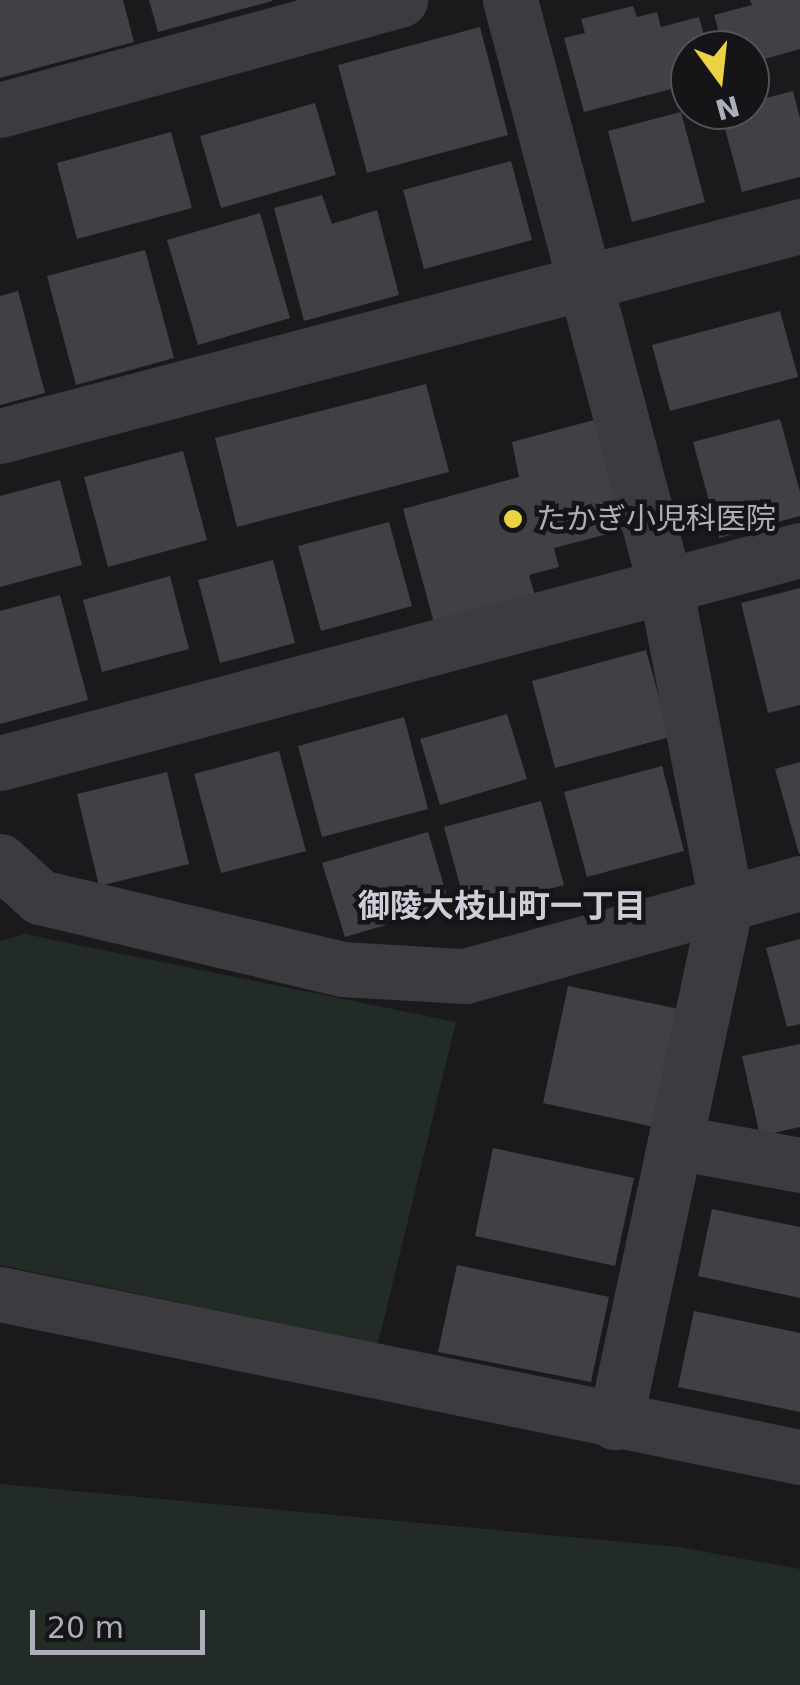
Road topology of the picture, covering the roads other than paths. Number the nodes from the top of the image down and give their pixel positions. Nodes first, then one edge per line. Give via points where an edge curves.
1 (400, 0) edge
2 (510, 0) edge
3 (0, 110) edge
4 (800, 226) edge
5 (585, 282) junction
6 (0, 436) edge
7 (800, 550) edge
8 (666, 585) junction
9 (0, 763) edge
10 (0, 860) edge
11 (800, 883) edge
12 (726, 904) junction
13 (675, 1142) junction
14 (800, 1164) edge
15 (0, 1294) edge
16 (615, 1422) junction
17 (800, 1457) edge

1 - 3 street
2 - 5 street
4 - 5 street
5 - 6 street
5 - 8 street
7 - 8 street
8 - 9 street
8 - 12 street
10 - 12 street via 40,896 342,969 465,976
11 - 12 street
12 - 13 street
13 - 14 street
13 - 16 street
15 - 16 street
16 - 17 street

